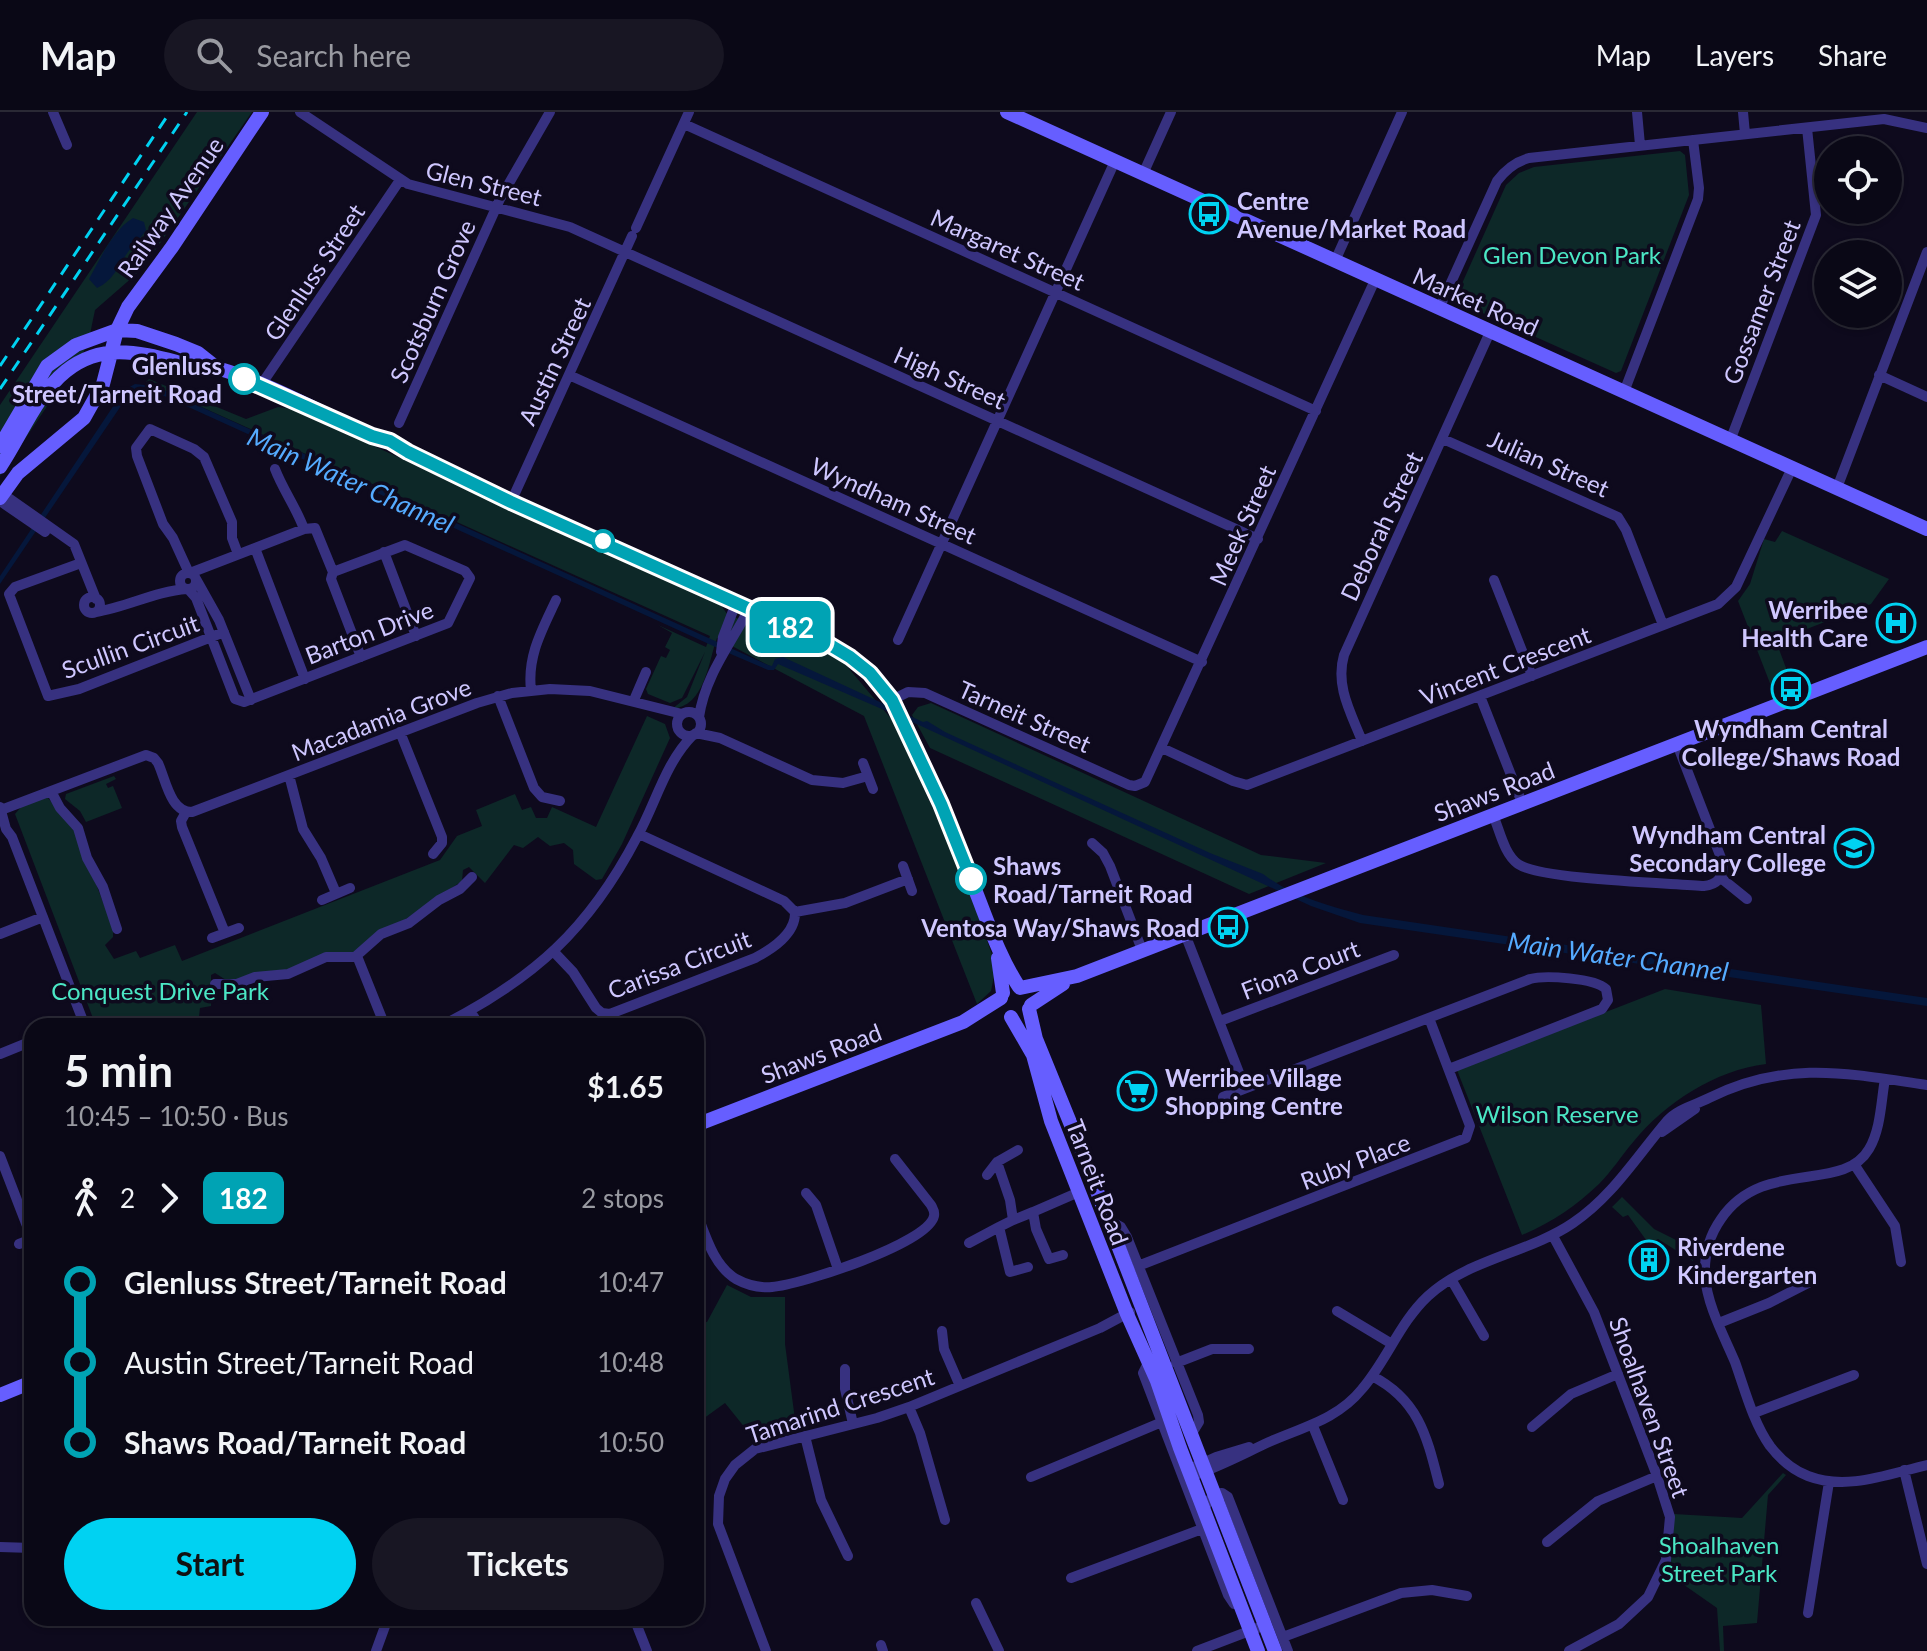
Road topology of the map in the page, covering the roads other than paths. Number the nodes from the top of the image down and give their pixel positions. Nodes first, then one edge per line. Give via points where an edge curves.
1 (53, 112) edge
2 (262, 112) edge
3 (300, 112) edge
4 (550, 112) edge
5 (689, 112) edge
6 (1007, 112) edge
7 (1171, 112) edge
8 (1402, 112) edge
9 (1637, 112) edge
10 (1743, 112) edge
11 (684, 124) junction
12 (1807, 128) junction
13 (1927, 128) edge
14 (1745, 134) junction
15 (1693, 140) junction
16 (67, 145) dead end
17 (1640, 145) junction
18 (1512, 150) dead end
19 (1115, 161) junction
20 (1516, 163) junction
21 (1143, 174) junction
22 (400, 180) junction
23 (496, 207) junction
24 (625, 252) junction
25 (1926, 257) edge
26 (1335, 261) junction
27 (1375, 280) junction
28 (1055, 293) junction
29 (1439, 309) junction
30 (117, 330) junction
31 (1490, 332) junction
32 (110, 352) junction
33 (218, 368) junction
34 (569, 375) junction
35 (1879, 375) junction
36 (261, 385) junction
37 (1624, 392) junction
38 (1927, 397) edge
39 (1316, 411) junction
40 (998, 421) junction
41 (399, 423) dead end
42 (1443, 439) junction
43 (1730, 441) junction
44 (0, 446) edge
45 (0, 467) edge
46 (1792, 468) junction
47 (275, 469) dead end
48 (1837, 488) junction
49 (1, 497) edge
50 (511, 502) junction
51 (310, 528) junction
52 (1927, 529) edge
53 (1258, 539) junction
54 (942, 544) junction
55 (255, 548) junction
56 (384, 552) junction
57 (238, 554) junction
58 (79, 560) junction
59 (333, 572) junction
60 (189, 575) junction
61 (1494, 580) dead end
62 (187, 589) junction
63 (169, 590) junction
64 (556, 600) dead end
65 (742, 606) junction
66 (1663, 625) junction
67 (224, 632) junction
68 (416, 636) junction
69 (211, 637) junction
70 (898, 640) dead end
71 (1927, 647) edge
72 (361, 657) junction
73 (1202, 662) junction
74 (646, 672) dead end
75 (1532, 676) junction
76 (305, 679) junction
77 (531, 690) junction
78 (702, 695) junction
79 (498, 696) junction
80 (1480, 696) junction
81 (251, 700) junction
82 (634, 700) junction
83 (892, 700) junction
84 (659, 710) junction
85 (684, 713) junction
86 (699, 718) junction
87 (678, 728) junction
88 (400, 732) junction
89 (694, 734) junction
90 (720, 738) junction
91 (1362, 741) junction
92 (1677, 744) junction
93 (1162, 748) junction
94 (675, 755) junction
95 (863, 763) dead end
96 (289, 775) junction
97 (868, 776) junction
98 (1141, 785) joint
99 (873, 789) dead end
100 (51, 791) junction
101 (0, 798) edge
102 (560, 801) dead end
103 (1522, 803) junction
104 (3, 808) edge
105 (186, 812) junction
106 (1493, 815) junction
107 (639, 834) junction
108 (1092, 843) dead end
109 (433, 854) dead end
110 (903, 866) dead end
111 (472, 877) dead end
112 (1721, 878) junction
113 (908, 879) junction
114 (350, 888) dead end
115 (912, 891) dead end
116 (336, 893) junction
117 (1747, 899) dead end
118 (322, 900) dead end
119 (795, 912) junction
120 (43, 917) junction
121 (239, 928) dead end
122 (117, 929) dead end
123 (225, 933) junction
124 (0, 934) edge
125 (1185, 934) junction
126 (212, 938) dead end
127 (996, 945) junction
128 (1142, 950) junction
129 (554, 952) junction
130 (1394, 955) dead end
131 (357, 956) junction
132 (1077, 976) junction
133 (215, 984) dead end
134 (1019, 987) junction
135 (1002, 996) junction
136 (1030, 1007) junction
137 (470, 1011) junction
138 (1009, 1016) junction
139 (82, 1018) edge
140 (382, 1018) edge
141 (456, 1018) edge
142 (475, 1018) edge
143 (1429, 1018) junction
144 (1220, 1021) junction
145 (963, 1022) junction
146 (24, 1044) edge
147 (0, 1054) edge
148 (1449, 1069) junction
149 (1885, 1079) junction
150 (1927, 1085) edge
151 (1245, 1088) junction
152 (1223, 1097) dead end
153 (704, 1122) edge
154 (1078, 1142) junction
155 (1061, 1148) junction
156 (1018, 1150) dead end
157 (0, 1156) edge
158 (895, 1159) dead end
159 (997, 1162) junction
160 (1854, 1164) junction
161 (1087, 1167) junction
162 (1071, 1173) junction
163 (987, 1175) dead end
164 (1079, 1192) junction
165 (806, 1193) dead end
166 (1033, 1212) junction
167 (24, 1218) edge
168 (1013, 1220) junction
169 (1108, 1220) junction
170 (999, 1227) junction
171 (704, 1230) edge
172 (1553, 1236) junction
173 (24, 1242) edge
174 (969, 1243) dead end
175 (19, 1244) dead end
176 (1063, 1255) dead end
177 (1901, 1262) dead end
178 (1138, 1266) junction
179 (1028, 1267) dead end
180 (838, 1269) junction
181 (1451, 1279) junction
182 (1808, 1283) dead end
183 (1143, 1310) junction
184 (1337, 1311) dead end
185 (1128, 1317) junction
186 (1719, 1323) junction
187 (942, 1331) dead end
188 (1484, 1336) dead end
189 (1392, 1344) junction
190 (1249, 1349) dead end
191 (1149, 1361) junction
192 (1176, 1363) junction
193 (845, 1369) dead end
194 (1618, 1374) junction
195 (1854, 1375) dead end
196 (1372, 1376) junction
197 (24, 1385) edge
198 (960, 1386) junction
199 (0, 1395) edge
200 (909, 1407) junction
201 (1754, 1413) junction
202 (1162, 1422) junction
203 (853, 1424) junction
204 (1313, 1426) junction
205 (1532, 1427) dead end
206 (1191, 1435) junction
207 (805, 1436) junction
208 (1927, 1465) edge
209 (1197, 1470) junction
210 (1904, 1470) junction
211 (1657, 1476) junction
212 (1031, 1477) dead end
213 (1829, 1482) junction
214 (1439, 1484) dead end
215 (1214, 1494) junction
216 (1343, 1500) dead end
217 (1204, 1508) junction
218 (945, 1520) dead end
219 (1202, 1529) junction
220 (1547, 1542) dead end
221 (0, 1547) edge
222 (24, 1548) edge
223 (848, 1556) dead end
224 (1927, 1564) edge
225 (1071, 1578) dead end
226 (1467, 1596) dead end
227 (1247, 1602) junction
228 (976, 1603) dead end
229 (1808, 1613) dead end
230 (1265, 1625) junction
231 (385, 1626) edge
232 (636, 1626) edge
233 (1250, 1631) junction
234 (1283, 1637) junction
235 (1587, 1640) junction
236 (642, 1650) edge
237 (376, 1651) edge
238 (766, 1651) edge
239 (999, 1651) edge
240 (1197, 1651) edge
241 (1258, 1651) edge
242 (1275, 1651) edge
243 (1288, 1651) edge
244 (1569, 1651) edge
245 (1593, 1651) edge

1 - 16 street
2 - 30 main road, Railway Avenue via 140,287
3 - 22 street, Glen Street
4 - 23 street, Scotsburn Grove
5 - 11 street, Austin Street
6 - 19 main road, Market Road
7 - 21 street
8 - 26 street
9 - 17 street
10 - 14 street
11 - 24 street, Austin Street
11 - 28 street, Margaret Street
12 - 13 street via 1891,119
12 - 14 street
12 - 43 street, Gossamer Street via 1816,215
14 - 15 street
15 - 17 street
15 - 37 street via 1698,199
17 - 20 street
18 - 20 street
19 - 21 main road, Market Road
19 - 28 street
20 - 29 street via 1497,181
21 - 26 main road, Market Road
22 - 23 street, Glen Street
22 - 36 street, Glenluss Street
23 - 24 street, Glen Street via 563,224
23 - 41 street, Scotsburn Grove
24 - 34 street, Austin Street
24 - 40 street, High Street
25 - 35 street
26 - 27 main road, Market Road
27 - 29 main road, Market Road
27 - 39 street, Meek Street
28 - 39 street, Margaret Street
28 - 40 street
29 - 31 main road, Market Road
30 - 32 main road, Railway Avenue
30 - 33 main road via 176,344
30 - 44 main road via 76,345 47,366
31 - 37 main road, Market Road
31 - 42 street, Deborah Street
32 - 33 main road via 138,351
32 - 45 main road via 80,361 58,378
32 - 49 main road via 103,384 84,418 18,473
33 - 36 main road
34 - 50 street, Austin Street
34 - 54 street, Wyndham Street
35 - 38 street
35 - 48 street
36 - 50 main road
37 - 43 main road, Market Road
39 - 53 street, Meek Street
40 - 53 street, High Street
40 - 54 street
42 - 66 street, Julian Street via 1618,517
42 - 91 street, Deborah Street via 1340,667 1342,688
43 - 46 main road, Market Road
46 - 48 main road, Market Road
46 - 66 street, Vincent Crescent via 1736,587 1718,604
47 - 51 street
48 - 52 main road, Market Road
49 - 58 street via 74,544
50 - 65 main road
51 - 55 street
51 - 59 street
53 - 73 street, Meek Street
54 - 70 street
54 - 73 street, Wyndham Street
55 - 57 street
55 - 76 street
56 - 59 street, Barton Drive
56 - 68 street
56 - 68 street, Barton Drive via 408,546 469,576 451,622
57 - 60 street
57 - 60 street via 232,522 204,457 150,429 136,448 137,456
58 - 63 street via 94,603 115,609
58 - 69 street, Scullin Circuit via 9,594 48,696
59 - 72 street via 331,579
60 - 62 street via 194,586
60 - 63 street
60 - 67 street
61 - 75 street
62 - 63 street
62 - 69 street via 196,598
64 - 77 street via 534,647
65 - 78 street
65 - 83 main road via 841,650
66 - 75 street, Vincent Crescent
67 - 69 street, Scullin Circuit
67 - 81 street
68 - 72 street, Barton Drive
69 - 81 street via 235,699
71 - 92 main road, Shaws Road
72 - 76 street, Barton Drive
73 - 93 street, Meek Street
74 - 82 street
75 - 80 street, Vincent Crescent
76 - 81 street, Barton Drive
77 - 79 street, Macadamia Grove
77 - 82 street, Macadamia Grove via 590,691
78 - 85 street
78 - 86 street
79 - 88 street, Macadamia Grove
79 - 102 street via 534,788 542,797
80 - 91 street, Vincent Crescent
80 - 103 street
82 - 84 street, Macadamia Grove
83 - 98 street, Tarneit Street via 908,692 925,693 1129,785
83 - 127 main road via 941,804
84 - 85 street, Macadamia Grove
84 - 87 street, Macadamia Grove
85 - 86 street
85 - 87 street
86 - 89 street
86 - 90 street
87 - 89 street via 685,735
87 - 94 street
88 - 96 street, Macadamia Grove
88 - 109 street via 442,837
89 - 90 street
89 - 94 street
90 - 97 street via 812,780 843,783
91 - 93 street, Vincent Crescent via 1247,785
92 - 103 main road, Shaws Road
92 - 112 street via 1723,863
93 - 98 street, Meek Street
94 - 107 street
95 - 97 street
96 - 105 street, Macadamia Grove
96 - 116 street via 303,829
97 - 99 street
100 - 104 street
100 - 105 street via 140,756 154,758 175,803
100 - 122 street via 78,828
101 - 104 street
103 - 106 main road, Shaws Road
104 - 120 street via 4,825
105 - 123 street via 182,827
106 - 112 street via 1510,855 1527,869 1704,886
106 - 125 main road, Shaws Road
107 - 119 street via 784,901
107 - 129 street via 603,897
108 - 128 street via 1110,866
110 - 113 street
111 - 131 street via 416,919 376,938
112 - 117 street
113 - 115 street
113 - 119 street via 845,903
114 - 116 street
116 - 118 street
119 - 129 street, Carissa Circuit via 785,936 767,952 610,1014 596,1008
120 - 124 street
120 - 139 street
121 - 123 street
123 - 126 street
125 - 128 main road, Shaws Road
125 - 144 street
127 - 134 main road
127 - 135 main road
128 - 132 main road, Shaws Road
129 - 137 street
130 - 144 street, Fiona Court
131 - 133 street via 326,957 288,974
131 - 140 street
132 - 134 main road, Shaws Road
132 - 136 main road, Shaws Road
134 - 135 main road
134 - 136 main road via 1028,993
135 - 138 main road via 1001,1007
135 - 145 main road, Shaws Road
136 - 138 main road via 1020,1017
136 - 154 main road, Tarneit Road via 1036,1039
137 - 141 street
137 - 142 street
138 - 145 main road, Shaws Road
138 - 155 main road, Tarneit Road via 1033,1055
143 - 148 street, Ruby Place
143 - 148 street via 1541,977 1599,983 1606,991 1608,1003 1602,1009
143 - 151 street
144 - 151 street
145 - 153 main road, Shaws Road
146 - 147 street
148 - 178 street, Ruby Place via 1470,1126 1465,1139
149 - 150 street
149 - 160 street via 1875,1137
149 - 172 street via 1791,1072 1740,1084 1706,1099 1672,1117 1600,1201
151 - 152 street
154 - 155 main road
154 - 161 main road, Tarneit Road
155 - 162 main road, Tarneit Road
156 - 159 street
157 - 167 street
158 - 180 street via 935,1215 897,1247
159 - 163 street
159 - 168 street
160 - 177 street via 1895,1226
160 - 186 street via 1837,1172 1765,1184 1726,1212 1711,1237 1705,1265
161 - 162 main road
161 - 169 main road, Tarneit Road
162 - 164 main road, Tarneit Road
164 - 166 street
164 - 185 main road, Tarneit Road
165 - 180 street via 816,1205
166 - 168 street
166 - 176 street via 1049,1259
168 - 170 street
169 - 178 street, Tarneit Road via 1123,1229
169 - 183 main road, Tarneit Road
170 - 174 street
170 - 179 street via 1010,1272
171 - 180 street via 716,1259 743,1282 781,1286
172 - 181 street
172 - 194 street, Shoalhaven Street via 1590,1304
173 - 175 street
178 - 192 street, Tarneit Road
181 - 188 street
181 - 189 street via 1415,1309
182 - 186 street
183 - 185 street, Tamarind Crescent
183 - 206 main road, Tarneit Road
184 - 189 street
185 - 191 main road, Tarneit Road
185 - 198 street, Tamarind Crescent
186 - 201 street
187 - 198 street
189 - 196 street
190 - 192 street via 1212,1349
191 - 202 street, Tarneit Road via 1143,1373
191 - 209 main road, Tarneit Road
192 - 206 street, Tarneit Road via 1199,1420
193 - 203 street
194 - 205 street via 1571,1394
194 - 211 street, Shoalhaven Street
195 - 201 street
196 - 204 street via 1343,1408
196 - 214 street via 1404,1399 1418,1417
197 - 199 main road
198 - 200 street, Tamarind Crescent
200 - 203 street, Tamarind Crescent
200 - 218 street
201 - 213 street via 1783,1460
202 - 212 street
202 - 219 street, Tarneit Road
203 - 207 street, Tamarind Crescent
204 - 209 street via 1230,1452
204 - 216 street
206 - 209 main road, Tarneit Road
207 - 223 street via 821,1500
207 - 238 street, Tamarind Crescent via 749,1453 730,1471 719,1496 720,1533
208 - 210 street
209 - 215 main road, Tarneit Road
209 - 217 main road, Tarneit Road
210 - 213 street
210 - 224 street
211 - 220 street via 1598,1501
211 - 235 street, Shoalhaven Street via 1670,1517 1662,1572 1631,1615
213 - 229 street
215 - 217 street
215 - 227 main road, Tarneit Road
215 - 234 street, Tarneit Road via 1228,1497
217 - 227 main road, Tarneit Road
219 - 225 street
219 - 227 street, Tarneit Road via 1231,1602
221 - 222 street
226 - 234 street via 1432,1590 1401,1593
227 - 230 main road, Tarneit Road
227 - 233 main road, Tarneit Road
228 - 239 street
230 - 233 street
230 - 242 main road, Tarneit Road
231 - 237 street
232 - 236 street
233 - 240 street
233 - 241 main road, Tarneit Road
234 - 243 street, Tarneit Road
235 - 244 street, Shoalhaven Street
235 - 245 street

